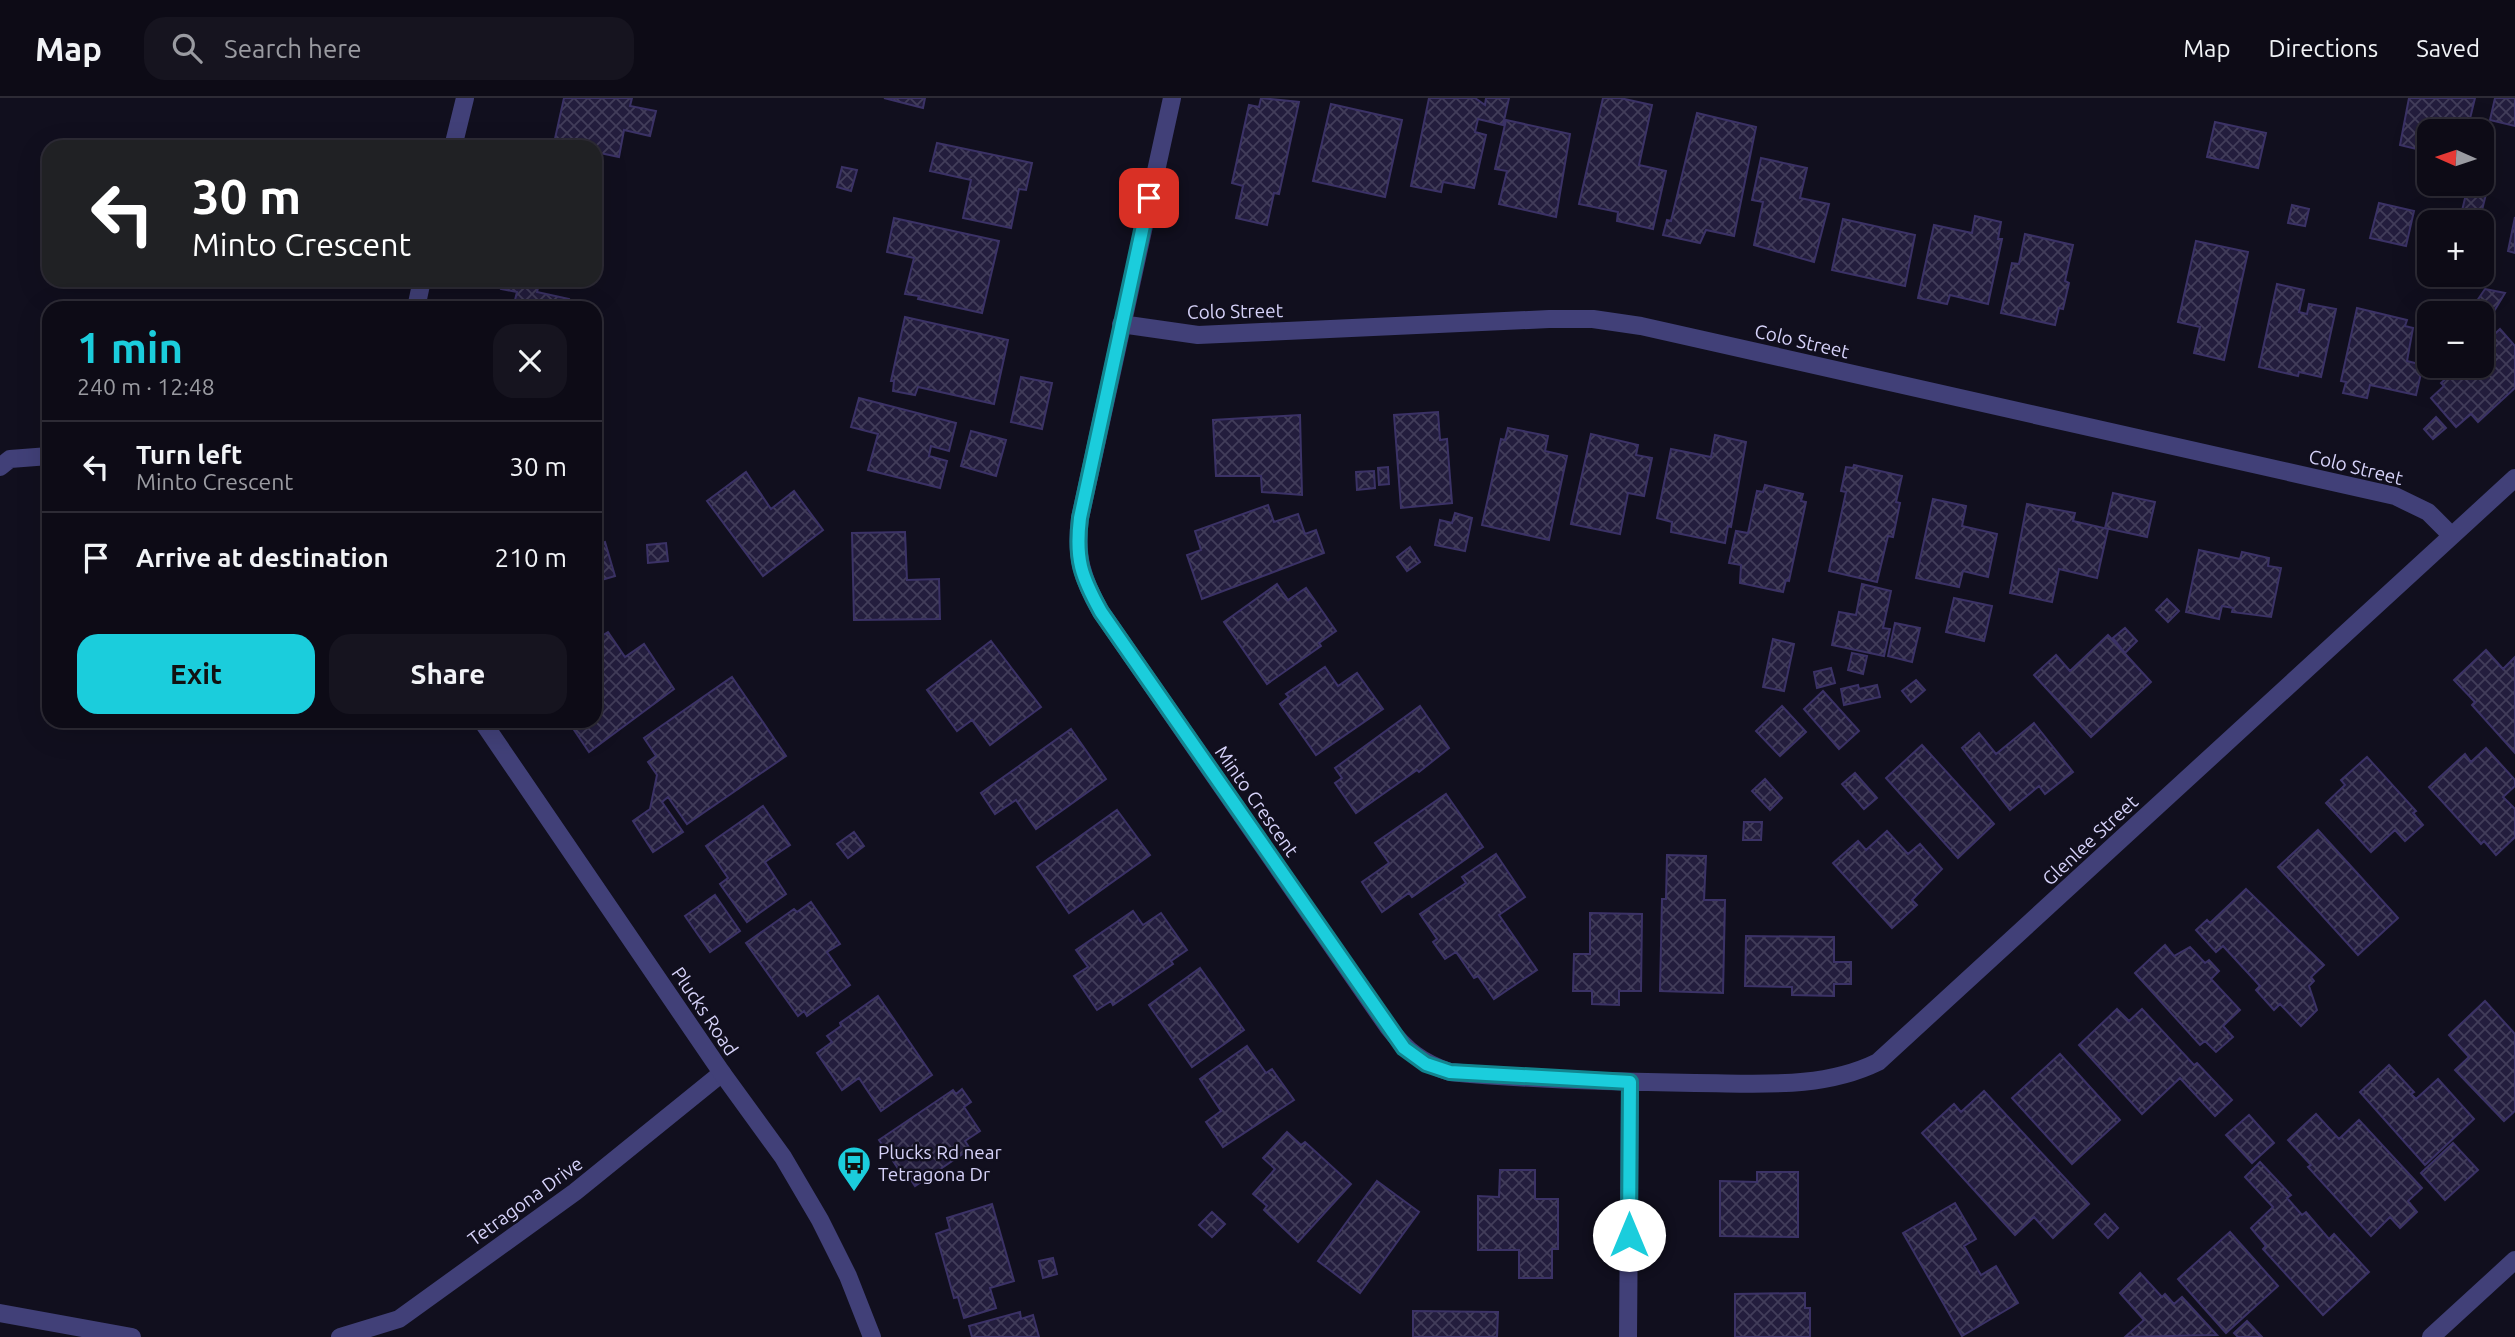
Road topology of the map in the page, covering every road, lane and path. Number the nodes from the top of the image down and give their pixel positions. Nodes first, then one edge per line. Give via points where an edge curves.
1 (465, 98) edge
2 (1172, 98) edge
3 (455, 140) edge
4 (1121, 324) junction
5 (42, 457) edge
6 (0, 467) edge
7 (2515, 478) edge
8 (2452, 536) junction
9 (487, 728) edge
10 (722, 1073) junction
11 (1630, 1082) junction
12 (2515, 1261) edge
13 (0, 1313) edge
14 (132, 1337) edge
15 (340, 1337) edge
16 (872, 1337) edge
17 (1628, 1337) edge
18 (2431, 1337) edge

1 - 3 street
2 - 4 street, Minto Crescent
4 - 8 street, Colo Street via 1198,335 1549,319 1642,326 2395,496 2428,512
4 - 11 street, Minto Crescent via 1077,543 1084,582 1101,612 1404,1048 1426,1064 1450,1072
5 - 6 street via 10,459
7 - 8 street, Glenlee Street
8 - 11 street, Glenlee Street via 1878,1062 1854,1074 1795,1083
9 - 10 street, Plucks Road
10 - 15 street, Tetragona Drive via 575,1192 399,1319
10 - 16 street, Plucks Road via 783,1157 820,1220
11 - 17 street
12 - 18 street
13 - 14 street

